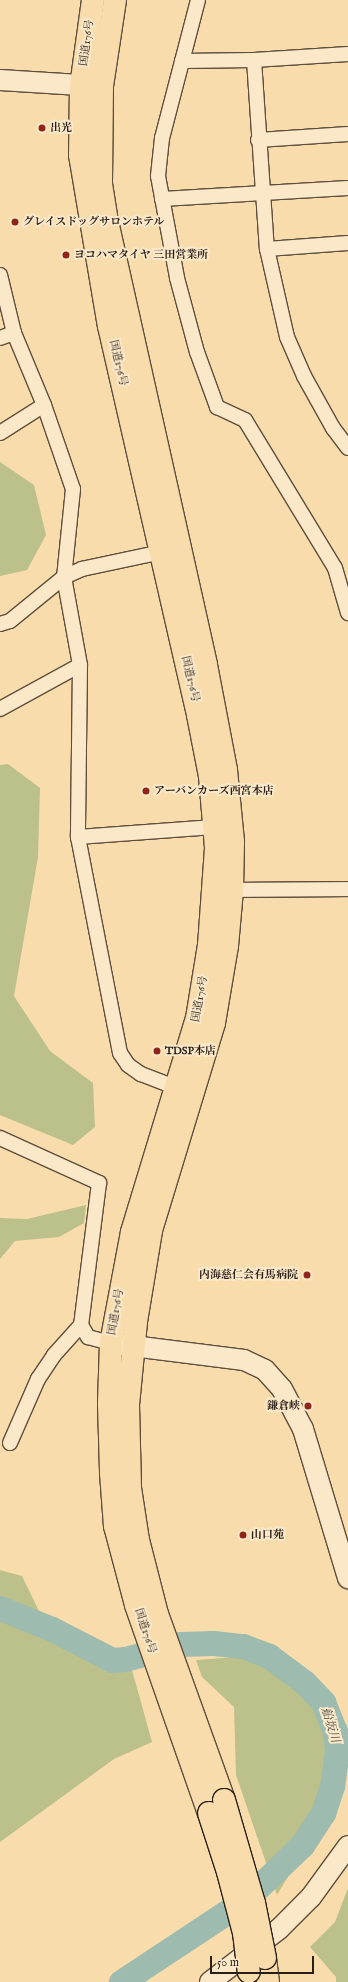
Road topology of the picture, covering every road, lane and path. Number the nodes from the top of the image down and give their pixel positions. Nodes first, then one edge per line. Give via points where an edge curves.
1 (92, 0) edge
2 (115, 0) edge
3 (198, 0) edge
4 (348, 54) edge
5 (254, 60) junction
6 (182, 62) junction
7 (0, 80) edge
8 (92, 86) junction
9 (348, 134) edge
10 (258, 140) junction
11 (348, 188) edge
12 (261, 193) junction
13 (162, 199) junction
14 (348, 243) edge
15 (267, 249) junction
16 (0, 274) edge
17 (14, 333) junction
18 (0, 338) edge
19 (44, 405) junction
20 (0, 433) edge
21 (348, 448) edge
22 (161, 552) junction
23 (64, 577) junction
24 (348, 613) edge
25 (0, 624) edge
26 (80, 665) junction
27 (0, 709) edge
28 (214, 827) junction
29 (78, 837) junction
30 (348, 889) edge
31 (232, 890) junction
32 (178, 1088) junction
33 (0, 1138) edge
34 (81, 1325) junction
35 (111, 1343) junction
36 (132, 1346) junction
37 (10, 1443) dead end
38 (348, 1578) edge
39 (145, 1605) junction
40 (348, 1846) edge
41 (255, 1971) edge
42 (210, 1982) edge
43 (268, 1982) edge

1 - 8 highway, 国道176号
2 - 8 highway, 国道176号
3 - 6 street
4 - 5 street
5 - 6 street
5 - 10 street
6 - 13 street via 162,138 158,176
7 - 8 street
8 - 22 highway, 国道176号 via 80,155 109,326
8 - 31 highway, 国道176号 via 106,217 206,665 225,763 232,842
9 - 10 street
10 - 12 street
11 - 12 street
12 - 13 street
12 - 15 street
13 - 24 street via 185,308 197,352 217,407 245,420 335,568
14 - 15 street
15 - 21 street via 287,337 333,428
16 - 17 street
17 - 18 street
17 - 19 street
19 - 20 street
19 - 23 street via 73,489
22 - 23 street via 82,569
22 - 28 highway, 国道176号 via 200,722 210,776
23 - 25 street via 10,621
23 - 26 street
26 - 27 street
26 - 29 street
28 - 29 street
28 - 32 highway, 国道176号 via 215,883 209,945 197,1018
29 - 32 street via 120,1052 128,1065 141,1074
30 - 31 street
31 - 36 highway, 国道176号 via 223,976 214,1023 152,1231
32 - 35 highway, 国道176号 via 132,1232
33 - 34 street via 99,1183
34 - 35 street via 88,1337
34 - 37 street via 54,1355 38,1379
35 - 36 street
35 - 39 highway, 国道176号 via 109,1404 115,1526
36 - 38 street via 244,1360 265,1370 286,1396 304,1429
36 - 39 highway, 国道176号 via 128,1405 130,1488
39 - 41 highway, 国道176号, bridge via 217,1806 228,1872
40 - 42 street via 311,1897 278,1929
41 - 43 highway, 国道176号

